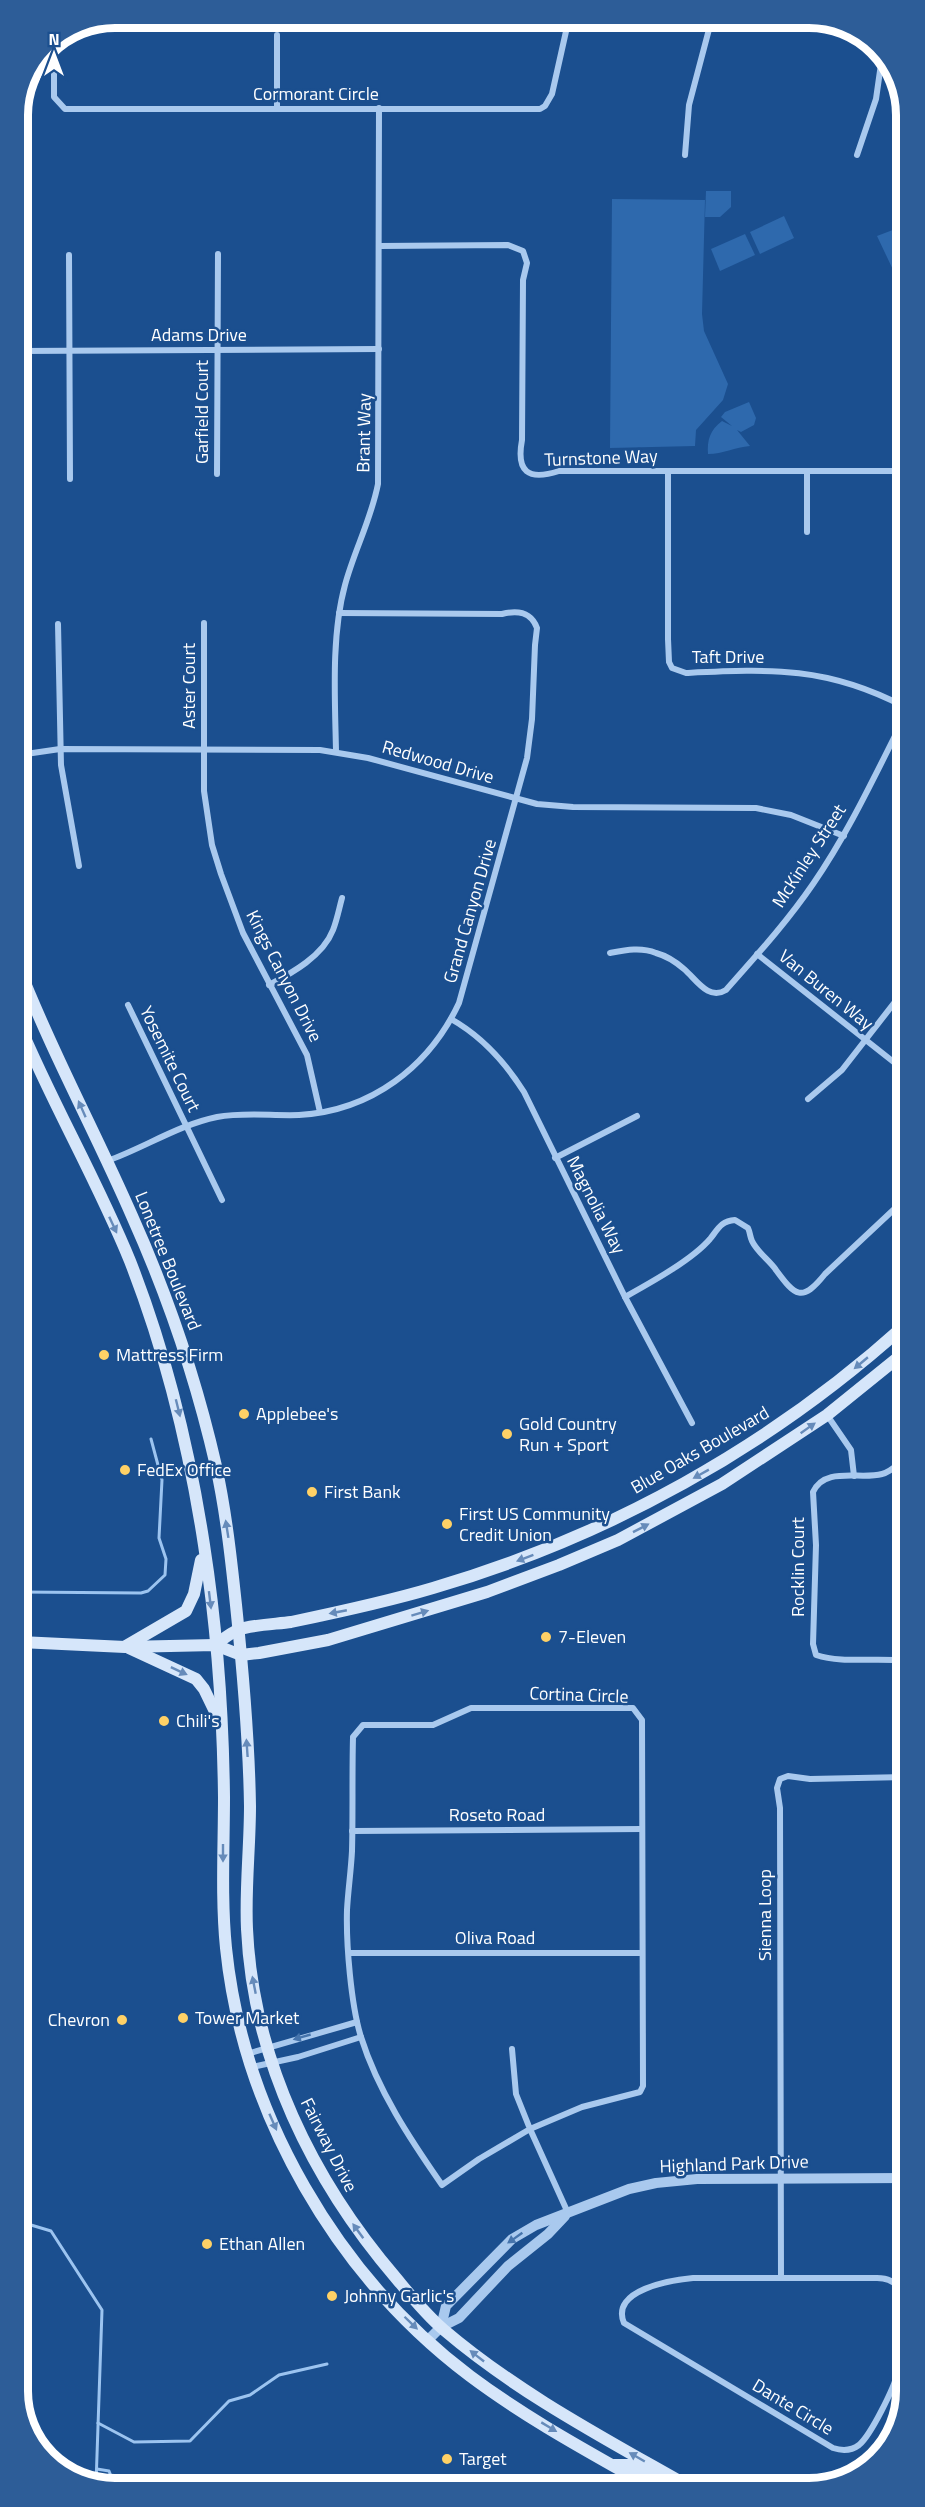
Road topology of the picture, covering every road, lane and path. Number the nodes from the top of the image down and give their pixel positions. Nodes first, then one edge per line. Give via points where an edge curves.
1 (567, 29) edge
2 (709, 29) edge
3 (277, 34) dead end
4 (54, 54) edge
5 (881, 66) edge
6 (379, 108) junction
7 (277, 109) junction
8 (685, 155) dead end
9 (857, 155) dead end
10 (379, 246) junction
11 (218, 254) dead end
12 (69, 255) dead end
13 (380, 349) junction
14 (69, 350) junction
15 (218, 350) junction
16 (29, 351) edge
17 (668, 471) junction
18 (807, 471) junction
19 (896, 471) edge
20 (217, 474) dead end
21 (70, 479) dead end
22 (807, 532) dead end
23 (339, 613) junction
24 (204, 623) dead end
25 (58, 624) dead end
26 (896, 703) edge
27 (896, 732) edge
28 (204, 748) junction
29 (60, 749) junction
30 (336, 752) junction
31 (29, 754) edge
32 (516, 800) junction
33 (844, 836) junction
34 (80, 866) dead end
35 (342, 898) dead end
36 (610, 953) dead end
37 (758, 954) junction
38 (269, 985) junction
39 (29, 993) edge
40 (896, 1001) edge
41 (128, 1005) dead end
42 (451, 1019) junction
43 (866, 1041) junction
44 (29, 1043) edge
45 (896, 1064) edge
46 (808, 1099) dead end
47 (320, 1112) junction
48 (637, 1116) dead end
49 (186, 1126) junction
50 (555, 1158) junction
51 (106, 1162) junction
52 (89, 1172) junction
53 (222, 1200) dead end
54 (896, 1207) edge
55 (625, 1298) junction
56 (896, 1333) edge
57 (896, 1359) edge
58 (827, 1415) junction
59 (692, 1424) dead end
60 (896, 1466) edge
61 (854, 1476) junction
62 (204, 1546) junction
63 (238, 1629) junction
64 (29, 1642) edge
65 (215, 1645) junction
66 (125, 1647) junction
67 (241, 1655) junction
68 (896, 1660) edge
69 (220, 1724) junction
70 (896, 1778) edge
71 (642, 1829) junction
72 (352, 1831) junction
73 (349, 1953) junction
74 (642, 1953) junction
75 (357, 2022) junction
76 (361, 2037) junction
77 (268, 2047) junction
78 (512, 2049) dead end
79 (247, 2054) junction
80 (272, 2062) junction
81 (251, 2067) junction
82 (530, 2129) junction
83 (779, 2178) junction
84 (896, 2178) edge
85 (568, 2213) junction
86 (781, 2278) junction
87 (896, 2286) edge
88 (441, 2327) junction
89 (428, 2340) junction
90 (896, 2378) edge
91 (613, 2465) junction
92 (635, 2478) edge
93 (654, 2478) edge
94 (674, 2478) edge

1 - 6 street, Cormorant Circle via 552,94 540,109
2 - 8 street via 689,105
3 - 7 street
4 - 7 street, Cormorant Circle via 54,97 65,109
5 - 9 street via 876,99
6 - 7 street, Cormorant Circle
6 - 10 street, Brant Way
10 - 13 street, Brant Way
10 - 17 street, Turnstone Way via 508,245 524,252 527,263 523,280 519,456 528,473
11 - 15 street, Garfield Court
12 - 14 street
13 - 15 street, Adams Drive
13 - 23 street, Brant Way via 378,484
14 - 15 street, Adams Drive
14 - 16 street, Adams Drive
14 - 21 street
15 - 20 street, Garfield Court
17 - 18 street, Turnstone Way
17 - 26 street, Taft Drive via 668,639 672,668 686,673 816,674 862,686
18 - 19 street, Turnstone Way
18 - 22 street
23 - 30 street, Brant Way
23 - 32 street, Grand Canyon Drive via 518,612 532,618 538,631 534,645 532,720
24 - 28 street, Aster Court
25 - 29 street
27 - 33 street, McKinley Street
28 - 29 street, Redwood Drive
28 - 30 street, Redwood Drive
28 - 38 street, Kings Canyon Drive via 205,807 212,845 243,933
29 - 31 street, Redwood Drive
29 - 34 street
30 - 32 street, Redwood Drive
32 - 33 street, Redwood Drive via 563,807 756,808 790,815
32 - 42 street, Grand Canyon Drive via 466,981
33 - 37 street, McKinley Street via 814,883
35 - 38 street via 333,931 321,948 304,964
36 - 37 street, McKinley Street via 633,949 658,953 683,968 704,989 715,993 726,990
37 - 43 street, Van Buren Way
38 - 47 street, Kings Canyon Drive via 304,1048
51 -> 39 main road, Lonetree Boulevard
40 - 43 street
41 - 49 street, Yosemite Court
42 - 47 street, Grand Canyon Drive via 425,1056 398,1080 363,1100
42 - 50 street, Magnolia Way via 478,1037 505,1063 524,1092
43 - 45 street, Van Buren Way
43 - 46 street via 842,1070
44 - 52 main road, Lonetree Boulevard
47 - 49 street, Grand Canyon Drive via 231,1115
48 - 50 street
49 - 51 street, Grand Canyon Drive
49 - 53 street, Yosemite Court
50 - 55 street, Magnolia Way
51 - 52 main road
63 -> 51 main road, Lonetree Boulevard via 229,1544 212,1449 160,1282
52 -> 62 main road, Lonetree Boulevard via 128,1257 168,1371 180,1413
54 - 55 street via 807,1291 797,1292 785,1285 752,1241 748,1228 735,1220 723,1222 710,1239 672,1269
55 - 59 street, Magnolia Way
56 -> 63 main road, Blue Oaks Boulevard via 784,1422 713,1467 611,1521 518,1561 432,1588 351,1609
57 - 58 main road, Blue Oaks Boulevard
58 - 61 street via 850,1450
67 -> 58 main road, Blue Oaks Boulevard via 337,1637 487,1592 577,1558 713,1489
60 - 61 street, Rocklin Court via 886,1473
61 - 68 street, Rocklin Court via 829,1477 813,1492 813,1644 816,1654 827,1658
62 -> 65 main road, Lonetree Boulevard
62 - 66 main road via 189,1608
63 - 65 main road, Blue Oaks Boulevard
63 - 67 main road, Lonetree Boulevard
64 - 66 main road, Blue Oaks Boulevard
65 - 66 main road, Blue Oaks Boulevard
65 - 67 main road, Blue Oaks Boulevard
65 - 69 main road, Fairway Drive
66 -> 69 main road via 196,1680
77 -> 67 main road, Fairway Drive via 253,1981 247,1929 250,1807
69 -> 79 main road, Fairway Drive via 226,1947
70 - 83 street, Sienna Loop via 789,1776 780,1779 777,1788
71 - 72 street, Roseto Road
71 - 72 street, Cortina Circle via 642,1720 633,1708 471,1708 433,1725 363,1725 353,1737
71 - 74 street, Cortina Circle
72 - 73 street, Cortina Circle via 347,1909
73 - 74 street, Oliva Road
73 - 75 street, Cortina Circle
74 - 82 street, Cortina Circle via 640,2092 582,2107
75 - 76 street, Cortina Circle
75 -> 77 street
76 - 80 street
76 - 82 street, Cortina Circle via 378,2080 409,2137 442,2185
77 - 79 street
77 - 80 main road, Fairway Drive
78 - 82 street via 516,2094
79 - 81 main road, Fairway Drive
80 - 81 street
88 -> 80 main road, Fairway Drive via 372,2250 325,2182 294,2120
81 -> 89 main road, Fairway Drive via 285,2150 315,2202 366,2274
82 - 85 street
83 - 84 street, Highland Park Drive
83 - 85 street, Highland Park Drive via 656,2183 629,2189
83 - 86 street
85 - 88 street, Highland Park Drive via 508,2266 459,2318
85 -> 88 street, Highland Park Drive via 536,2224 497,2253 446,2306
86 - 87 street, Dante Circle via 882,2278
86 - 90 street, Dante Circle via 693,2278 668,2282 628,2299 622,2317 629,2327 833,2448 852,2448 862,2441
88 - 89 street, Highland Park Drive
94 -> 88 main road, Fairway Drive via 514,2384
89 -> 91 main road, Fairway Drive via 471,2377
91 - 92 main road, Fairway Drive
91 - 93 main road via 630,2465

